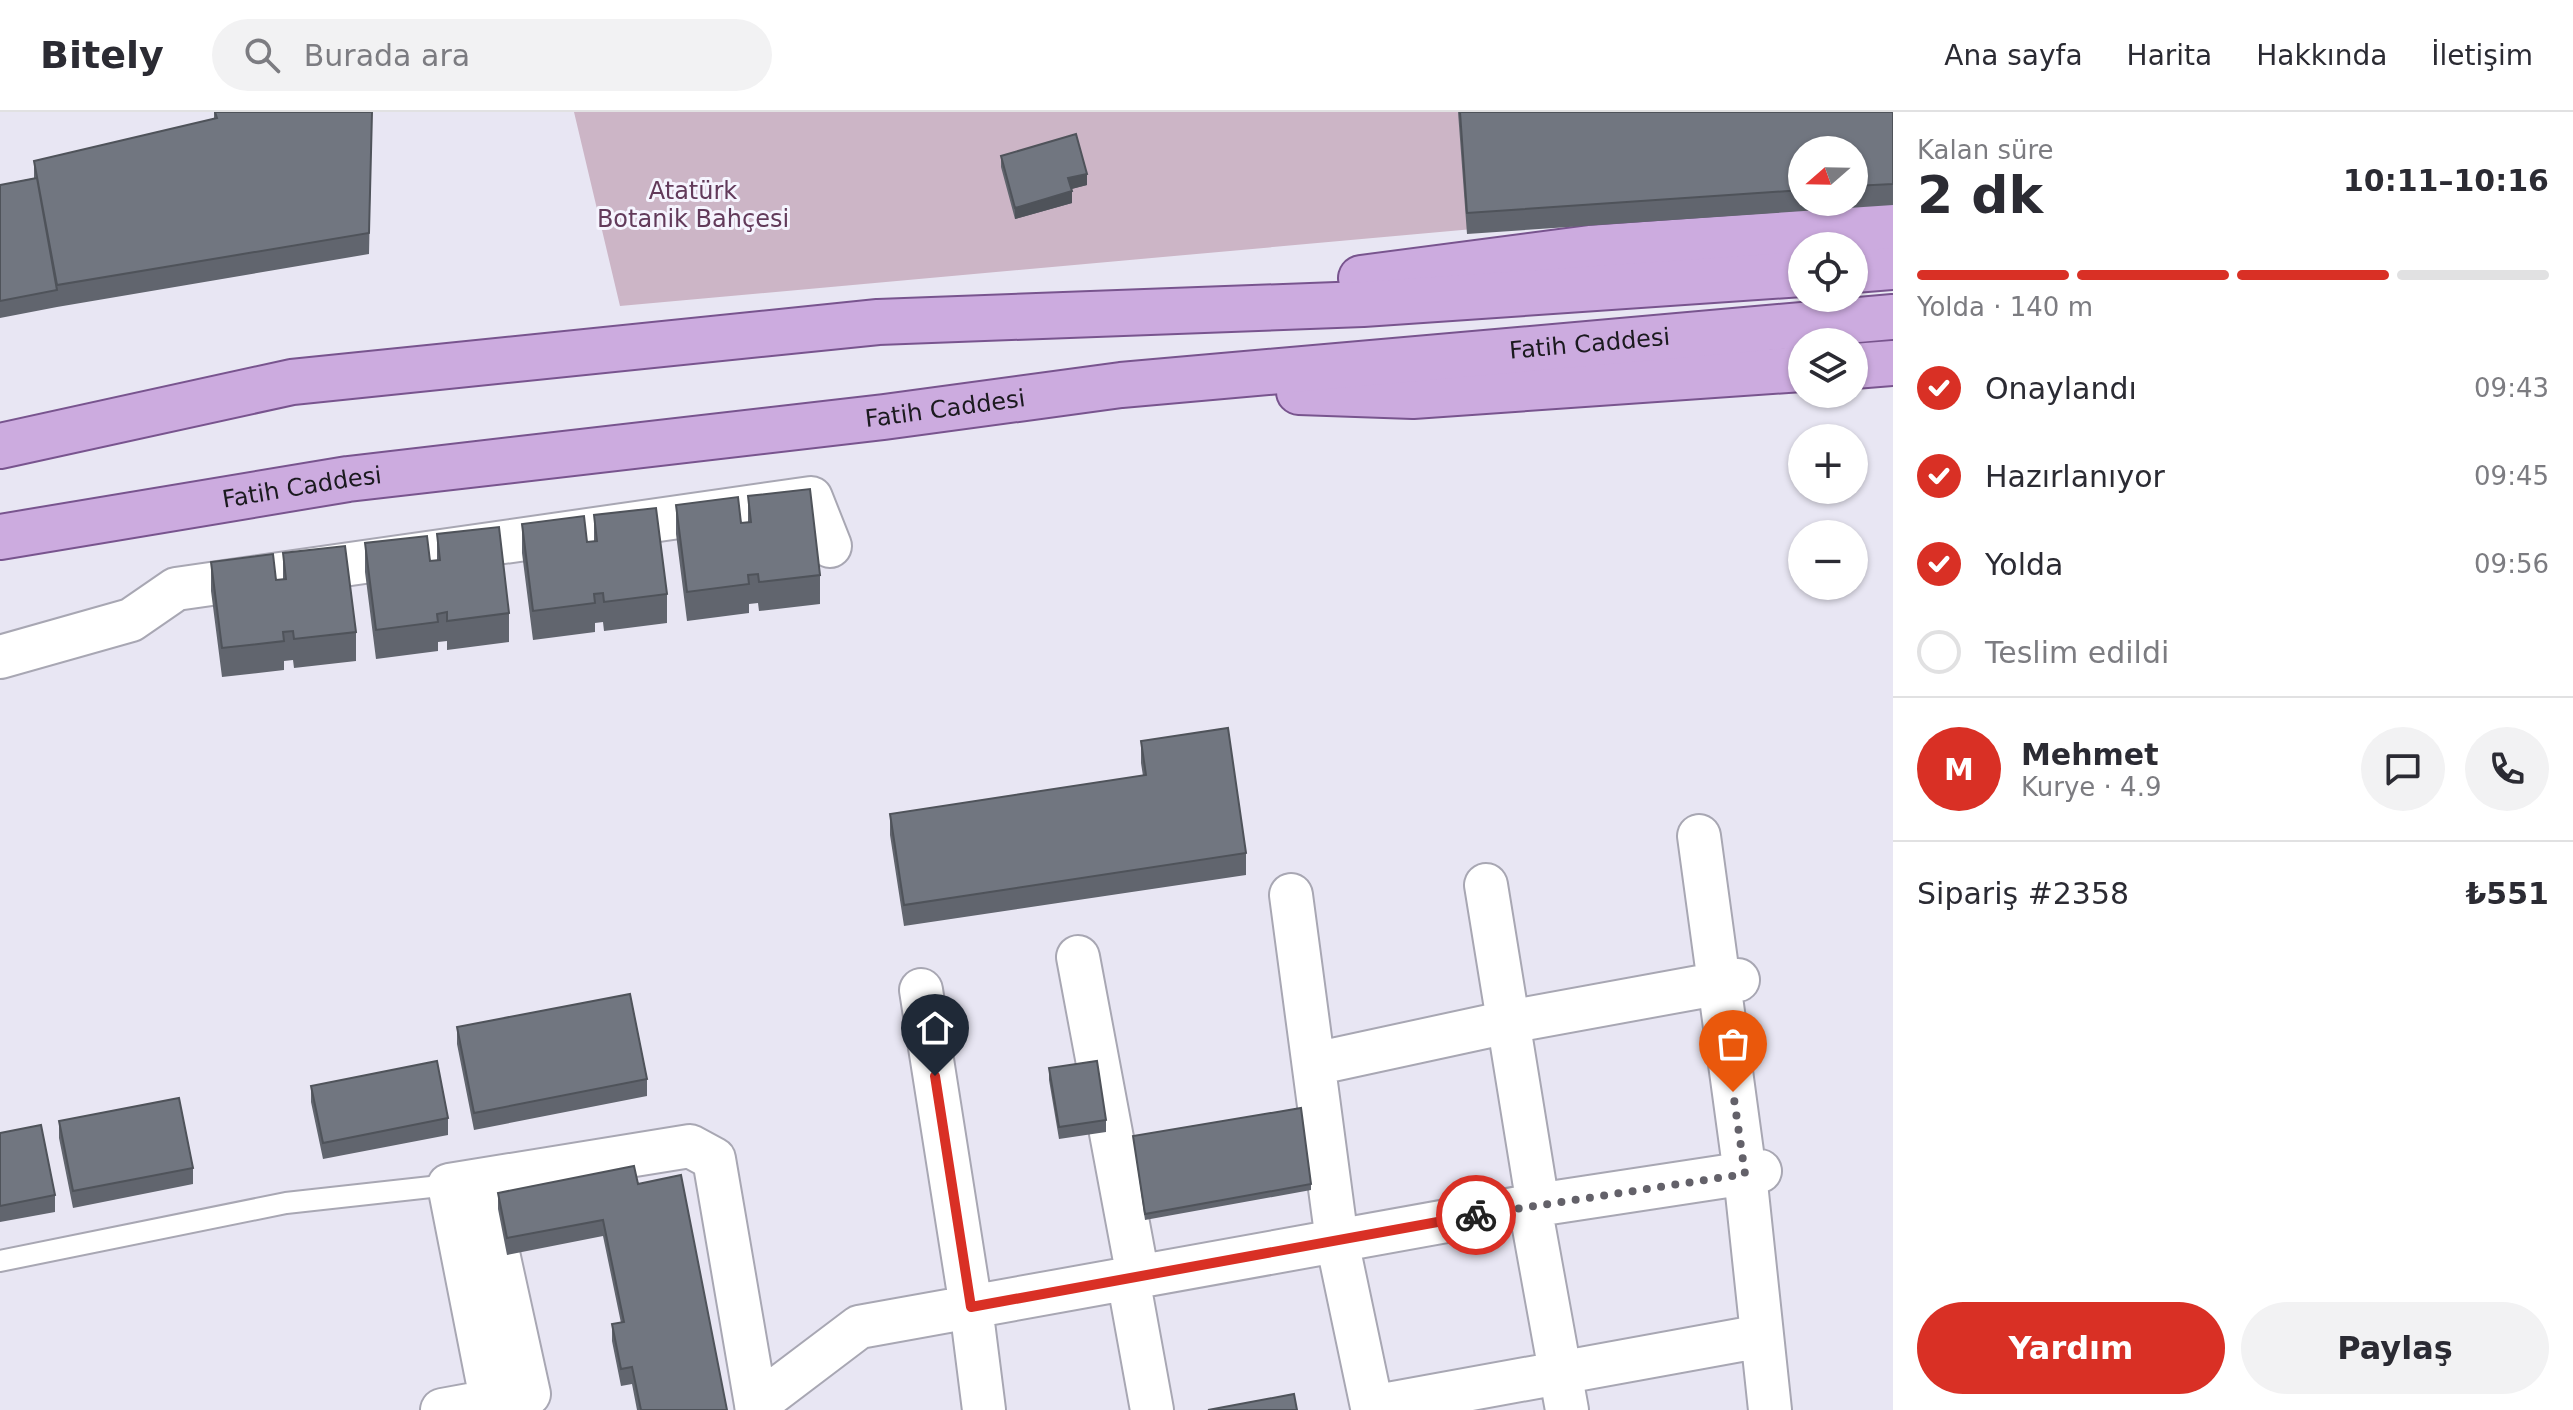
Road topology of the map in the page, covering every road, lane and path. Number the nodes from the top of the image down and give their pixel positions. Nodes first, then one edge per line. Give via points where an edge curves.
1 (1893, 226) edge
2 (1893, 267) edge
3 (1868, 269) edge
4 (1788, 275) edge
5 (1178, 311) junction
6 (1893, 317) edge
7 (1893, 363) edge
8 (1868, 365) edge
9 (1788, 370) edge
10 (1121, 385) junction
11 (0, 446) edge
12 (0, 537) edge
13 (830, 546) dead end
14 (0, 657) edge
15 (1699, 836) dead end
16 (1486, 885) dead end
17 (1291, 895) dead end
18 (1078, 957) dead end
19 (1728, 982) junction
20 (921, 990) dead end
21 (1508, 1022) junction
22 (1314, 1064) junction
23 (1753, 1173) junction
24 (465, 1182) junction
25 (1534, 1205) junction
26 (1337, 1241) junction
27 (0, 1261) edge
28 (1133, 1278) junction
29 (971, 1307) junction
30 (1762, 1336) junction
31 (1564, 1392) edge
32 (756, 1407) edge
33 (442, 1410) edge
34 (984, 1410) edge
35 (1152, 1410) edge
36 (1770, 1410) edge

1 - 5 main road via 1590,248 1358,279
2 - 3 main road
4 - 5 main road
5 - 11 main road via 878,322 292,382
6 - 10 main road, Fatih Caddesi
7 - 8 main road
9 - 10 main road via 1413,396
10 - 12 main road, Fatih Caddesi via 348,479
13 - 14 street via 811,498 176,589 131,620
15 - 19 street
16 - 21 street
17 - 22 street
18 - 28 street
19 - 21 street
19 - 23 street
20 - 29 street
21 - 22 street
21 - 25 street
22 - 26 street
23 - 25 street
23 - 30 street
24 - 27 lane via 286,1203
24 - 32 street via 690,1146 714,1159
24 - 33 street via 510,1397
25 - 26 street
25 - 31 street
26 - 28 street
26 - 31 street via 1372,1407
28 - 29 street
28 - 35 street
29 - 32 street via 859,1327
29 - 34 street
30 - 31 street
30 - 36 street

